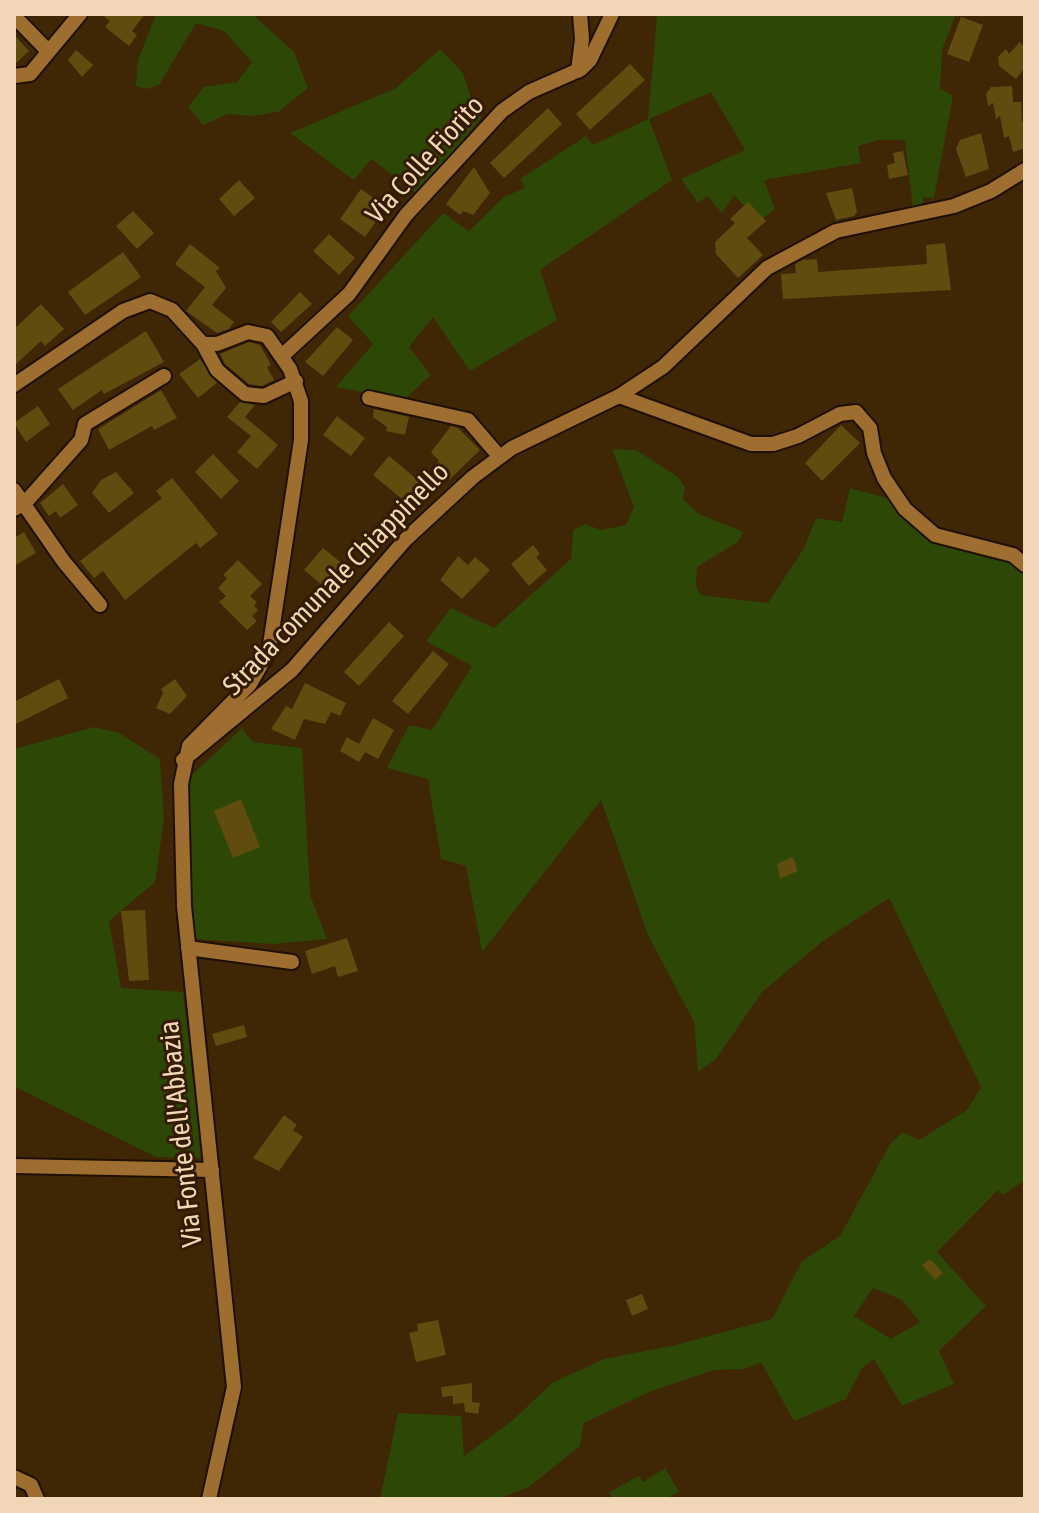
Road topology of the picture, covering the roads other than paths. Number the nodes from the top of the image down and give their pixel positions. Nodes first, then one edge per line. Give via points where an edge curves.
1 (80, 14) edge
2 (580, 14) edge
3 (612, 14) edge
4 (14, 16) edge
5 (48, 51) junction
6 (578, 71) junction
7 (14, 76) edge
8 (1025, 170) edge
9 (203, 344) junction
10 (283, 355) junction
11 (164, 376) dead end
12 (296, 381) junction
13 (14, 385) edge
14 (619, 396) junction
15 (369, 398) dead end
16 (499, 456) junction
17 (14, 490) edge
18 (19, 506) edge
19 (1025, 565) edge
20 (100, 605) dead end
21 (183, 761) junction
22 (188, 948) junction
23 (292, 962) dead end
24 (14, 1166) edge
25 (212, 1170) junction
26 (14, 1477) edge
27 (37, 1499) edge
28 (209, 1499) edge

1 - 5 street
2 - 6 street
3 - 6 street via 594,55
4 - 5 street
5 - 7 street via 30,74
6 - 10 street, Via Colle Fiorito via 529,92 487,126 406,215 349,294
8 - 14 street, Strada comunale Chiappinello via 964,203 843,229 779,260 748,283 681,353
9 - 10 street via 258,332
9 - 12 street via 217,370 245,394 264,396
9 - 13 street via 168,307 145,302 123,311
10 - 12 street
11 - 18 street via 85,424 81,440
12 - 21 street via 302,426 269,651 250,684 197,734
14 - 16 street, Strada comunale Chiappinello
14 - 19 street via 751,444 773,444 856,412 870,428 884,478 905,509 935,535 1013,555
15 - 16 street via 468,420
16 - 21 street, Strada comunale Chiappinello via 418,527 292,670
17 - 18 street
18 - 20 street
21 - 22 street, Via Fonte dell'Abbazia via 181,858
22 - 23 street
22 - 25 street, Via Fonte dell'Abbazia
24 - 25 street
25 - 28 street, Via Fonte dell'Abbazia via 234,1387
26 - 27 street via 31,1485

